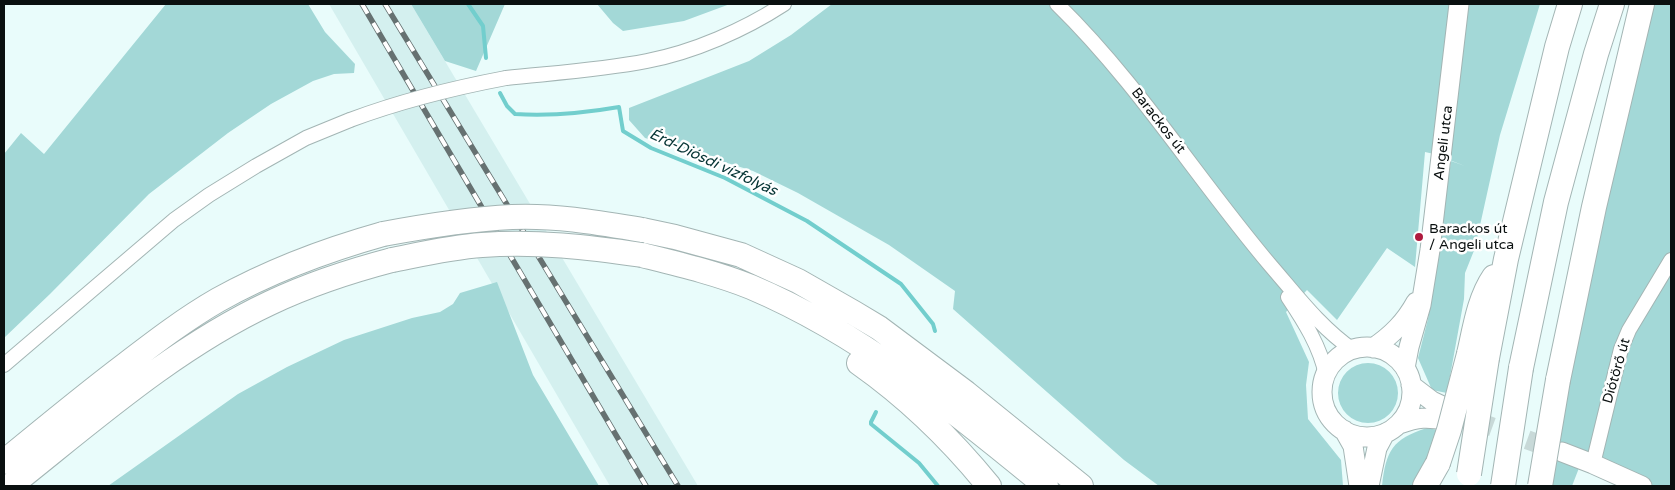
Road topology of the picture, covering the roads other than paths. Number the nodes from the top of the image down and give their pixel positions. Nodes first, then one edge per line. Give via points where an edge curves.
1 (784, 4) edge
2 (1057, 4) edge
3 (1459, 4) edge
4 (1570, 4) edge
5 (1612, 4) edge
6 (1642, 4) edge
7 (1253, 244) junction
8 (1671, 260) edge
9 (1424, 283) junction
10 (750, 287) junction
11 (1373, 348) junction
12 (1353, 350) junction
13 (1478, 356) junction
14 (4, 365) edge
15 (1326, 375) junction
16 (1408, 377) junction
17 (1392, 429) junction
18 (1344, 430) junction
19 (1562, 452) tunnel mouth
20 (4, 462) edge
21 (1593, 464) junction
22 (1468, 480) edge
23 (1079, 483) edge
24 (10, 486) edge
25 (989, 486) edge
26 (1046, 486) edge
27 (1359, 486) edge
28 (1369, 486) edge
29 (1425, 486) edge
30 (1503, 486) edge
31 (1540, 486) edge
32 (1642, 486) edge

1 - 14 street, bridge via 747,25 672,55 617,66 506,78 453,88 420,96 306,138 209,195 174,220
2 - 7 street, Barackos út via 1103,51
3 - 9 street, Angeli utca via 1435,217
4 - 13 highway via 1506,259
5 - 30 highway, bridge via 1556,202 1521,368
6 - 31 highway, bridge via 1588,236
7 - 12 street, Barackos út via 1323,326
7 - 15 street, Barackos út via 1300,316 1322,356
8 - 21 street, Diótörő út via 1621,349
9 - 11 street, Angeli utca via 1407,318
9 - 16 street, Angeli utca via 1409,347
10 - 24 highway, bridge via 695,268 642,255 554,244 481,245 392,260 302,288 216,332 119,399
10 - 25 highway via 916,407 945,434
10 - 26 highway via 800,310 864,348
11 - 12 street
11 - 16 street via 1398,359
12 - 15 street via 1337,360
13 - 22 highway, bridge
13 - 29 highway, bridge via 1438,463
15 - 18 street via 1325,406 1336,424
16 - 17 street via 1413,394 1409,408
16 - 17 street via 1448,415 1415,418
17 - 18 street via 1378,436 1361,437
17 - 28 street via 1377,448
18 - 27 street via 1353,446
19 - 21 street
20 - 23 highway, bridge via 155,342 257,280 348,244 383,234 437,224 514,217 595,222 675,237 741,255 798,281 912,352
21 - 32 street

